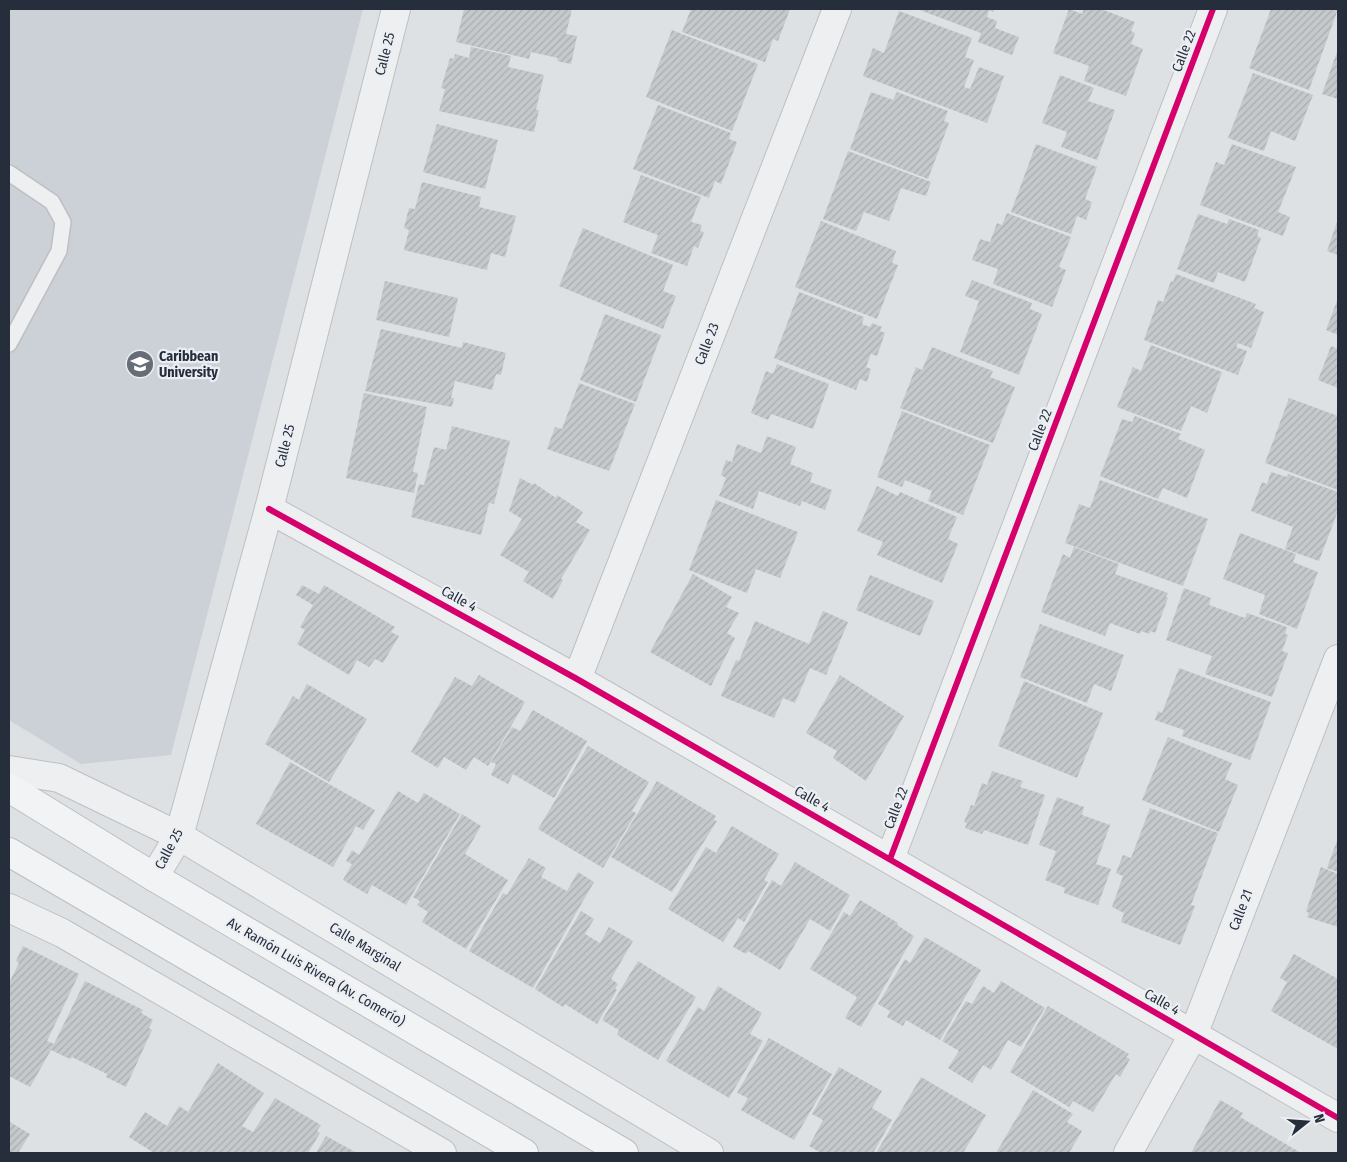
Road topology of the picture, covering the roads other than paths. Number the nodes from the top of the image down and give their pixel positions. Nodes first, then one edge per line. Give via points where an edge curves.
1 (396, 9) edge
2 (837, 9) edge
3 (1213, 9) edge
4 (9, 173) edge
5 (9, 344) edge
6 (269, 509) junction
7 (1338, 659) edge
8 (577, 679) junction
9 (9, 770) edge
10 (9, 788) edge
11 (179, 836) junction
12 (9, 852) edge
13 (890, 859) junction
14 (154, 877) junction
15 (9, 908) edge
16 (1193, 1034) junction
17 (1338, 1118) edge
18 (442, 1153) edge
19 (524, 1153) edge
20 (624, 1153) edge
21 (709, 1153) edge
22 (1128, 1153) edge

1 - 6 street, Calle 25
2 - 8 street, Calle 23
3 - 13 street, Calle 22
4 - 5 lane via 52,202 63,222 59,251
6 - 8 street, Calle 4
6 - 11 street, Calle 25
7 - 16 street, Calle 21
8 - 13 street, Calle 4
9 - 11 street, Calle Marginal via 59,778
10 - 14 main road, Av. Ramón Luis Rivera (Av. Comerío)
11 - 14 street, Calle 25
11 - 21 street, Calle Marginal
12 - 19 main road
13 - 16 street, Calle 4
14 - 20 main road, Av. Ramón Luis Rivera (Av. Comerío)
15 - 18 street via 62,933
16 - 17 street, Calle 4
16 - 22 street, Calle 21

